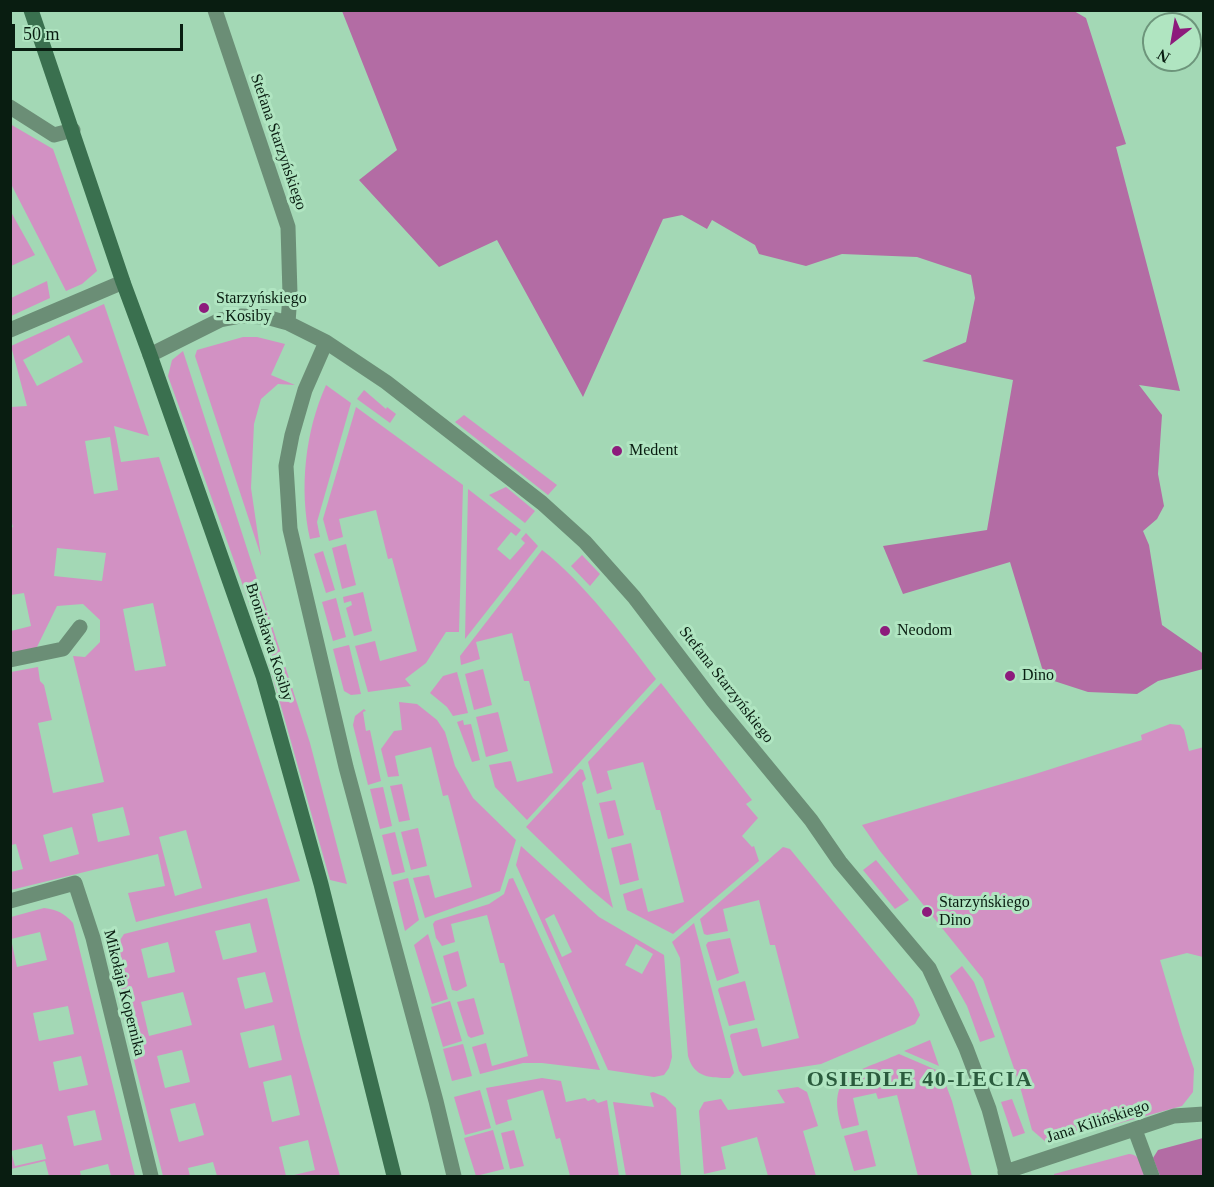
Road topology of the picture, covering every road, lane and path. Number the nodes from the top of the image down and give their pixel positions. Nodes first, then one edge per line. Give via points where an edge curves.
1 (31, 10) edge
2 (215, 10) edge
3 (10, 107) edge
4 (73, 130) junction
5 (123, 282) junction
6 (288, 323) junction
7 (10, 330) edge
8 (326, 342) junction
9 (150, 355) junction
10 (80, 627) dead end
11 (10, 660) edge
12 (10, 901) edge
13 (1203, 1114) edge
14 (1135, 1130) junction
15 (1006, 1174) edge
16 (151, 1176) edge
17 (394, 1176) edge
18 (454, 1176) edge
19 (1152, 1176) edge

1 - 4 street, Bronisława Kosiby
2 - 6 street, Stefana Starzyńskiego via 288,226
3 - 4 street via 54,135
4 - 5 street, Bronisława Kosiby
5 - 7 street
5 - 9 street, Bronisława Kosiby
6 - 8 street, Stefana Starzyńskiego
6 - 9 street, Stefana Starzyńskiego via 241,316 220,320
8 - 15 street, Stefana Starzyńskiego via 386,382 542,503 585,542 629,592 811,820 840,862 929,968 989,1109
8 - 18 street via 308,382 286,466 290,529 346,766
9 - 17 street, Bronisława Kosiby via 263,676 321,884
10 - 11 street via 63,649
12 - 16 street, Mikołaja Kopernika via 75,884 93,938
13 - 14 street, Jana Kilińskiego via 1174,1116
14 - 15 street, Jana Kilińskiego
14 - 19 street

